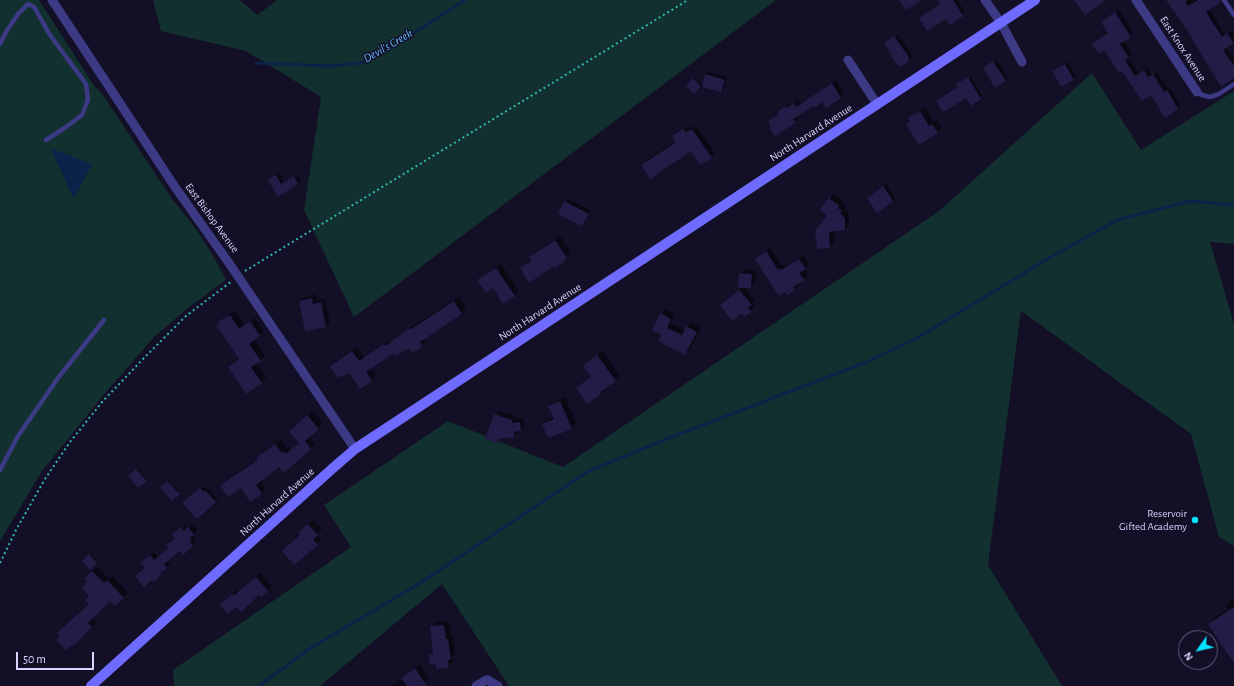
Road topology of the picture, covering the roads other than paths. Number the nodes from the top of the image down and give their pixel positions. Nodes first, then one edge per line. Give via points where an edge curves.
1 (52, 0) edge
2 (985, 0) edge
3 (1035, 0) edge
4 (1136, 0) edge
5 (1224, 0) edge
6 (1234, 15) edge
7 (1000, 23) junction
8 (0, 44) edge
9 (848, 60) dead end
10 (1022, 62) dead end
11 (1234, 84) edge
12 (1197, 92) joint
13 (877, 104) junction
14 (46, 140) dead end
15 (104, 320) dead end
16 (355, 449) junction
17 (0, 470) edge
18 (496, 684) edge
19 (91, 686) edge
20 (476, 686) edge

1 - 16 street, East Bishop Avenue via 175,186
2 - 7 street
3 - 7 street, North Harvard Avenue
4 - 12 street, East Knox Avenue
5 - 6 lane
7 - 10 street
7 - 13 street, North Harvard Avenue
8 - 14 lane via 18,14 28,4 34,7 50,35 86,84 88,100 82,114
9 - 13 street
11 - 12 lane via 1210,97
13 - 16 street, North Harvard Avenue
15 - 17 lane via 58,378 18,436
16 - 19 street, North Harvard Avenue
18 - 20 street via 486,680

